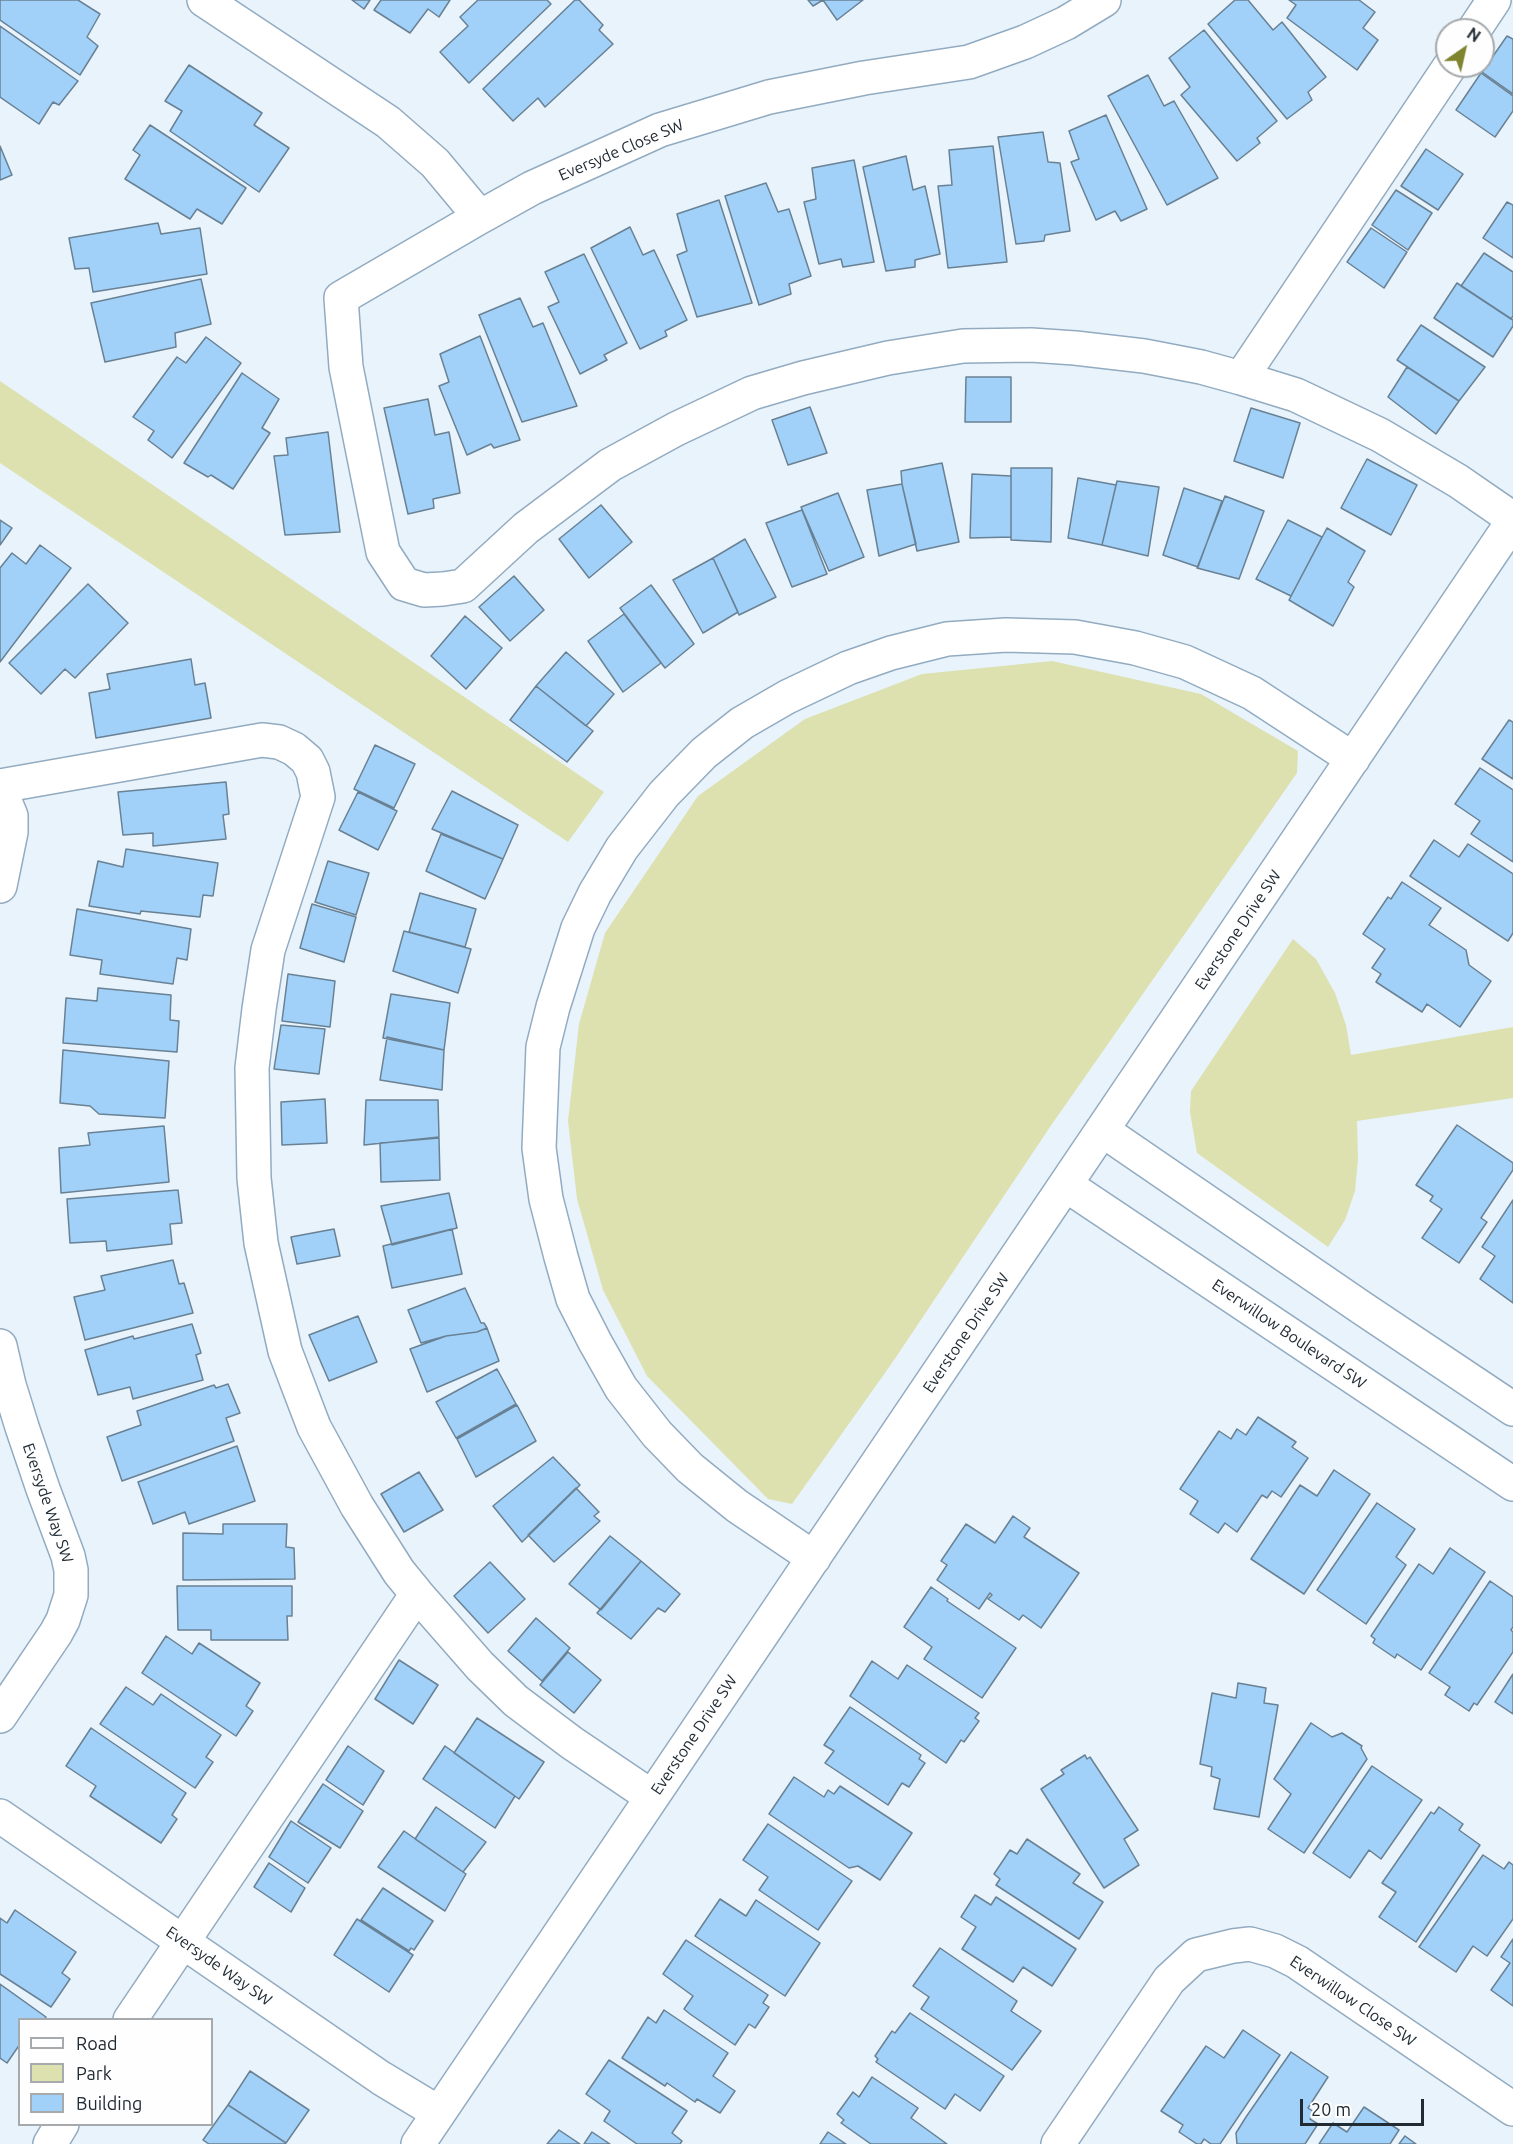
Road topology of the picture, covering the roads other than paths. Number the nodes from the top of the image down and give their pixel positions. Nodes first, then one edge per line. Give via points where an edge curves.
1 (204, 0) edge
2 (1104, 0) edge
3 (1494, 0) edge
4 (1060, 11) edge
5 (1482, 18) edge
6 (1442, 78) edge
7 (480, 217) junction
8 (1241, 378) junction
9 (1513, 520) edge
10 (1353, 759) junction
11 (0, 788) edge
12 (0, 886) edge
13 (1102, 1130) junction
14 (1066, 1185) junction
15 (0, 1346) edge
16 (1513, 1409) edge
17 (1513, 1484) edge
18 (814, 1558) junction
19 (417, 1594) junction
20 (0, 1716) edge
21 (652, 1797) junction
22 (0, 1816) edge
23 (182, 1941) junction
24 (131, 2018) edge
25 (1513, 2109) edge
26 (439, 2113) junction
27 (61, 2126) edge
28 (50, 2144) edge
29 (418, 2144) edge
30 (1058, 2144) edge

1 - 7 street via 388,122 435,163
2 - 4 street, Eversyde Close SW
3 - 5 street
4 - 7 street, Eversyde Close SW via 1025,42 969,62 769,97 660,130 532,188
6 - 8 street
7 - 8 street, Eversyde Close SW via 341,298 346,367 383,552 404,584 424,590 463,585 526,528 610,465 752,393 803,378 963,346 1031,345 1144,356
8 - 9 street via 1296,395 1380,435 1458,481
9 - 10 street, Everstone Drive SW
10 - 13 street, Everstone Drive SW
10 - 18 street via 1252,693 1185,662 1075,637 1006,635 947,639 848,668 742,723 704,753 664,794 622,848 579,928 543,1047 539,1148 546,1199 561,1257 573,1299 595,1342 621,1388 657,1434 690,1468 737,1506
11 - 12 street via 11,816
11 - 19 street via 262,740 279,742 307,760 318,797 268,950 252,1068 254,1178 261,1243 285,1351 314,1427 357,1506
13 - 14 street, Everstone Drive SW
13 - 16 street
14 - 17 street, Everwillow Boulevard SW
14 - 18 street, Everstone Drive SW
15 - 20 street, Eversyde Way SW via 22,1427 71,1569 71,1595 63,1620
18 - 21 street, Everstone Drive SW
19 - 21 street via 516,1701
19 - 23 street
21 - 26 street, Everstone Drive SW
22 - 23 street, Eversyde Way SW
23 - 24 street
23 - 26 street, Eversyde Way SW via 381,2078
25 - 30 street, Everwillow Close SW via 1297,1962 1250,1944 1196,1955 1169,1980
26 - 29 street, Everstone Drive SW
27 - 28 street

